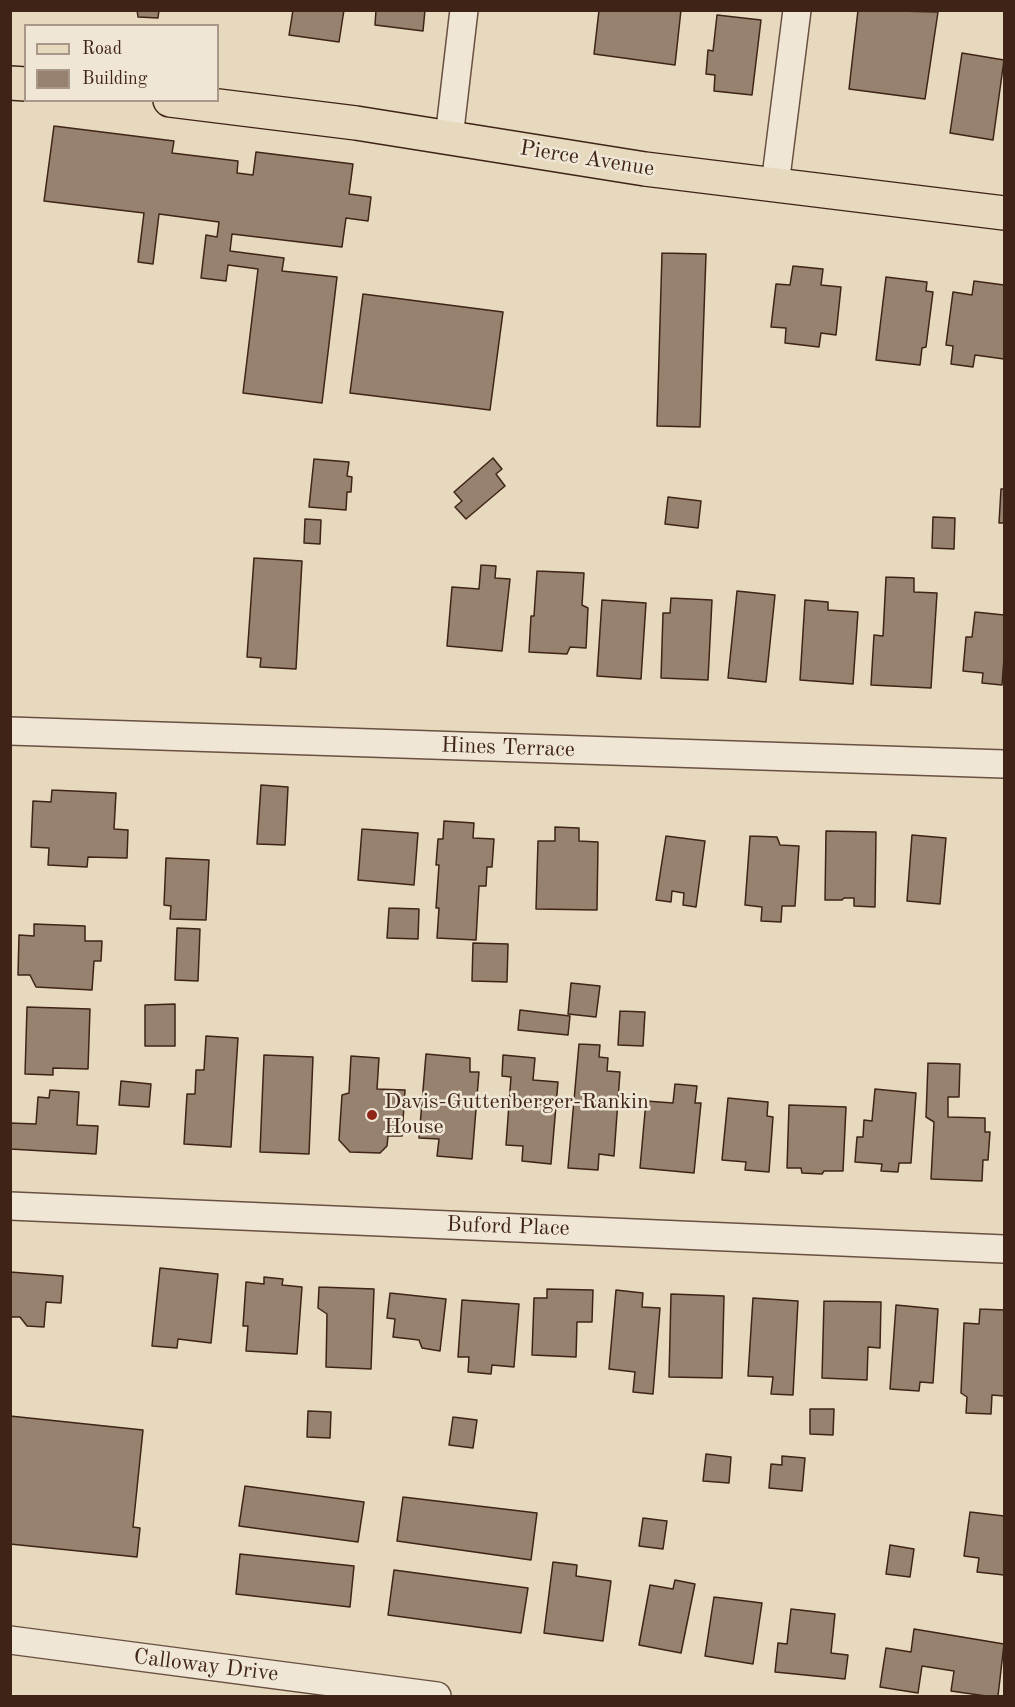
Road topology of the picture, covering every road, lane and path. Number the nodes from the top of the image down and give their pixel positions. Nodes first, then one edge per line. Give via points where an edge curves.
1 (464, 10) edge
2 (797, 10) edge
3 (186, 102) edge
4 (449, 138) junction
5 (775, 185) junction
6 (1005, 213) edge
7 (10, 731) edge
8 (1005, 764) edge
9 (10, 1206) edge
10 (1005, 1249) edge
11 (10, 1640) edge
12 (437, 1696) edge

1 - 4 street
2 - 5 street
3 - 4 main road, Pierce Avenue
4 - 5 main road, Pierce Avenue
5 - 6 main road, Pierce Avenue
7 - 8 street, Hines Terrace
9 - 10 street, Buford Place
11 - 12 street, Calloway Drive

